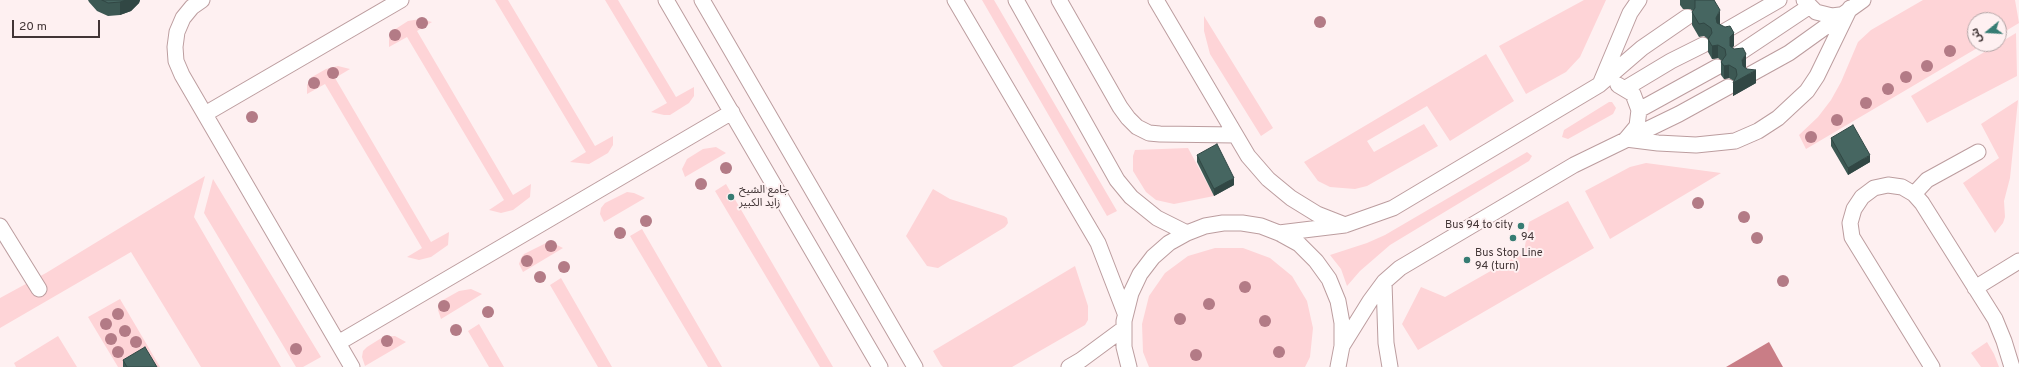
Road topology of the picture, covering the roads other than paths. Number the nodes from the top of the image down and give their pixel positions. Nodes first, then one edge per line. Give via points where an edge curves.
1 (202, 0) edge
2 (401, 0) edge
3 (666, 0) edge
4 (702, 0) edge
5 (955, 0) edge
6 (1016, 0) edge
7 (1059, 0) edge
8 (1156, 0) edge
9 (1639, 0) edge
10 (1779, 0) edge
11 (1863, 0) edge
12 (1807, 3) edge
13 (1845, 12) junction
14 (1687, 17) dead end
15 (1725, 31) edge
16 (1703, 45) dead end
17 (1738, 54) edge
18 (1717, 67) dead end
19 (1751, 74) edge
20 (1599, 85) junction
21 (1728, 87) dead end
22 (1626, 88) junction
23 (1639, 110) junction
24 (732, 112) junction
25 (205, 114) junction
26 (1236, 135) junction
27 (1626, 139) junction
28 (1978, 152) dead end
29 (1914, 194) junction
30 (1345, 225) junction
31 (0, 226) edge
32 (1187, 233) junction
33 (1279, 233) junction
34 (2019, 261) edge
35 (1384, 282) junction
36 (1975, 288) junction
37 (39, 289) dead end
38 (1125, 313) junction
39 (1124, 329) junction
40 (338, 342) junction
41 (1342, 346) junction
42 (352, 367) edge
43 (880, 367) edge
44 (915, 367) edge
45 (1069, 367) edge
46 (1129, 367) edge
47 (1338, 367) edge
48 (1390, 367) edge
49 (1932, 367) edge
50 (2012, 367) edge

1 - 25 lane via 182,18 175,47 176,61 182,75
2 - 25 lane
3 - 24 lane
4 - 44 lane
5 - 38 lane via 1098,243
6 - 32 lane via 1117,180 1131,198 1157,218
7 - 26 lane via 1120,107 1137,127 1160,134
8 - 26 lane
9 - 20 lane via 1630,13
10 - 15 lane
11 - 13 lane
12 - 13 lane via 1824,15
12 - 17 lane
13 - 19 lane via 1789,53
13 - 27 lane via 1817,76 1807,91 1778,118 1758,131 1735,141 1696,145
14 - 20 lane via 1642,48
16 - 22 lane
18 - 23 lane
20 - 22 lane via 1614,83
20 - 30 lane via 1393,208
21 - 27 lane
22 - 23 lane via 1633,94
23 - 27 lane via 1637,126
24 - 40 lane
24 - 43 lane
25 - 40 lane
26 - 30 lane via 1248,156 1268,179 1291,198 1317,214
27 - 35 lane via 1574,165 1418,257
28 - 29 lane via 1927,180
29 - 36 lane
29 - 49 lane via 1902,187 1888,185 1874,188 1862,197 1854,208 1850,223 1852,237 1859,250
30 - 33 lane
31 - 37 lane
32 - 33 lane via 1204,226 1242,223 1261,226
32 - 38 lane via 1153,257 1130,293
33 - 41 lane via 1316,260 1329,279 1338,301 1342,323
34 - 36 lane
35 - 41 lane
35 - 48 lane via 1385,337
36 - 50 lane via 1994,319
38 - 39 lane
39 - 45 lane
39 - 46 lane via 1124,347
40 - 42 lane
41 - 47 lane

